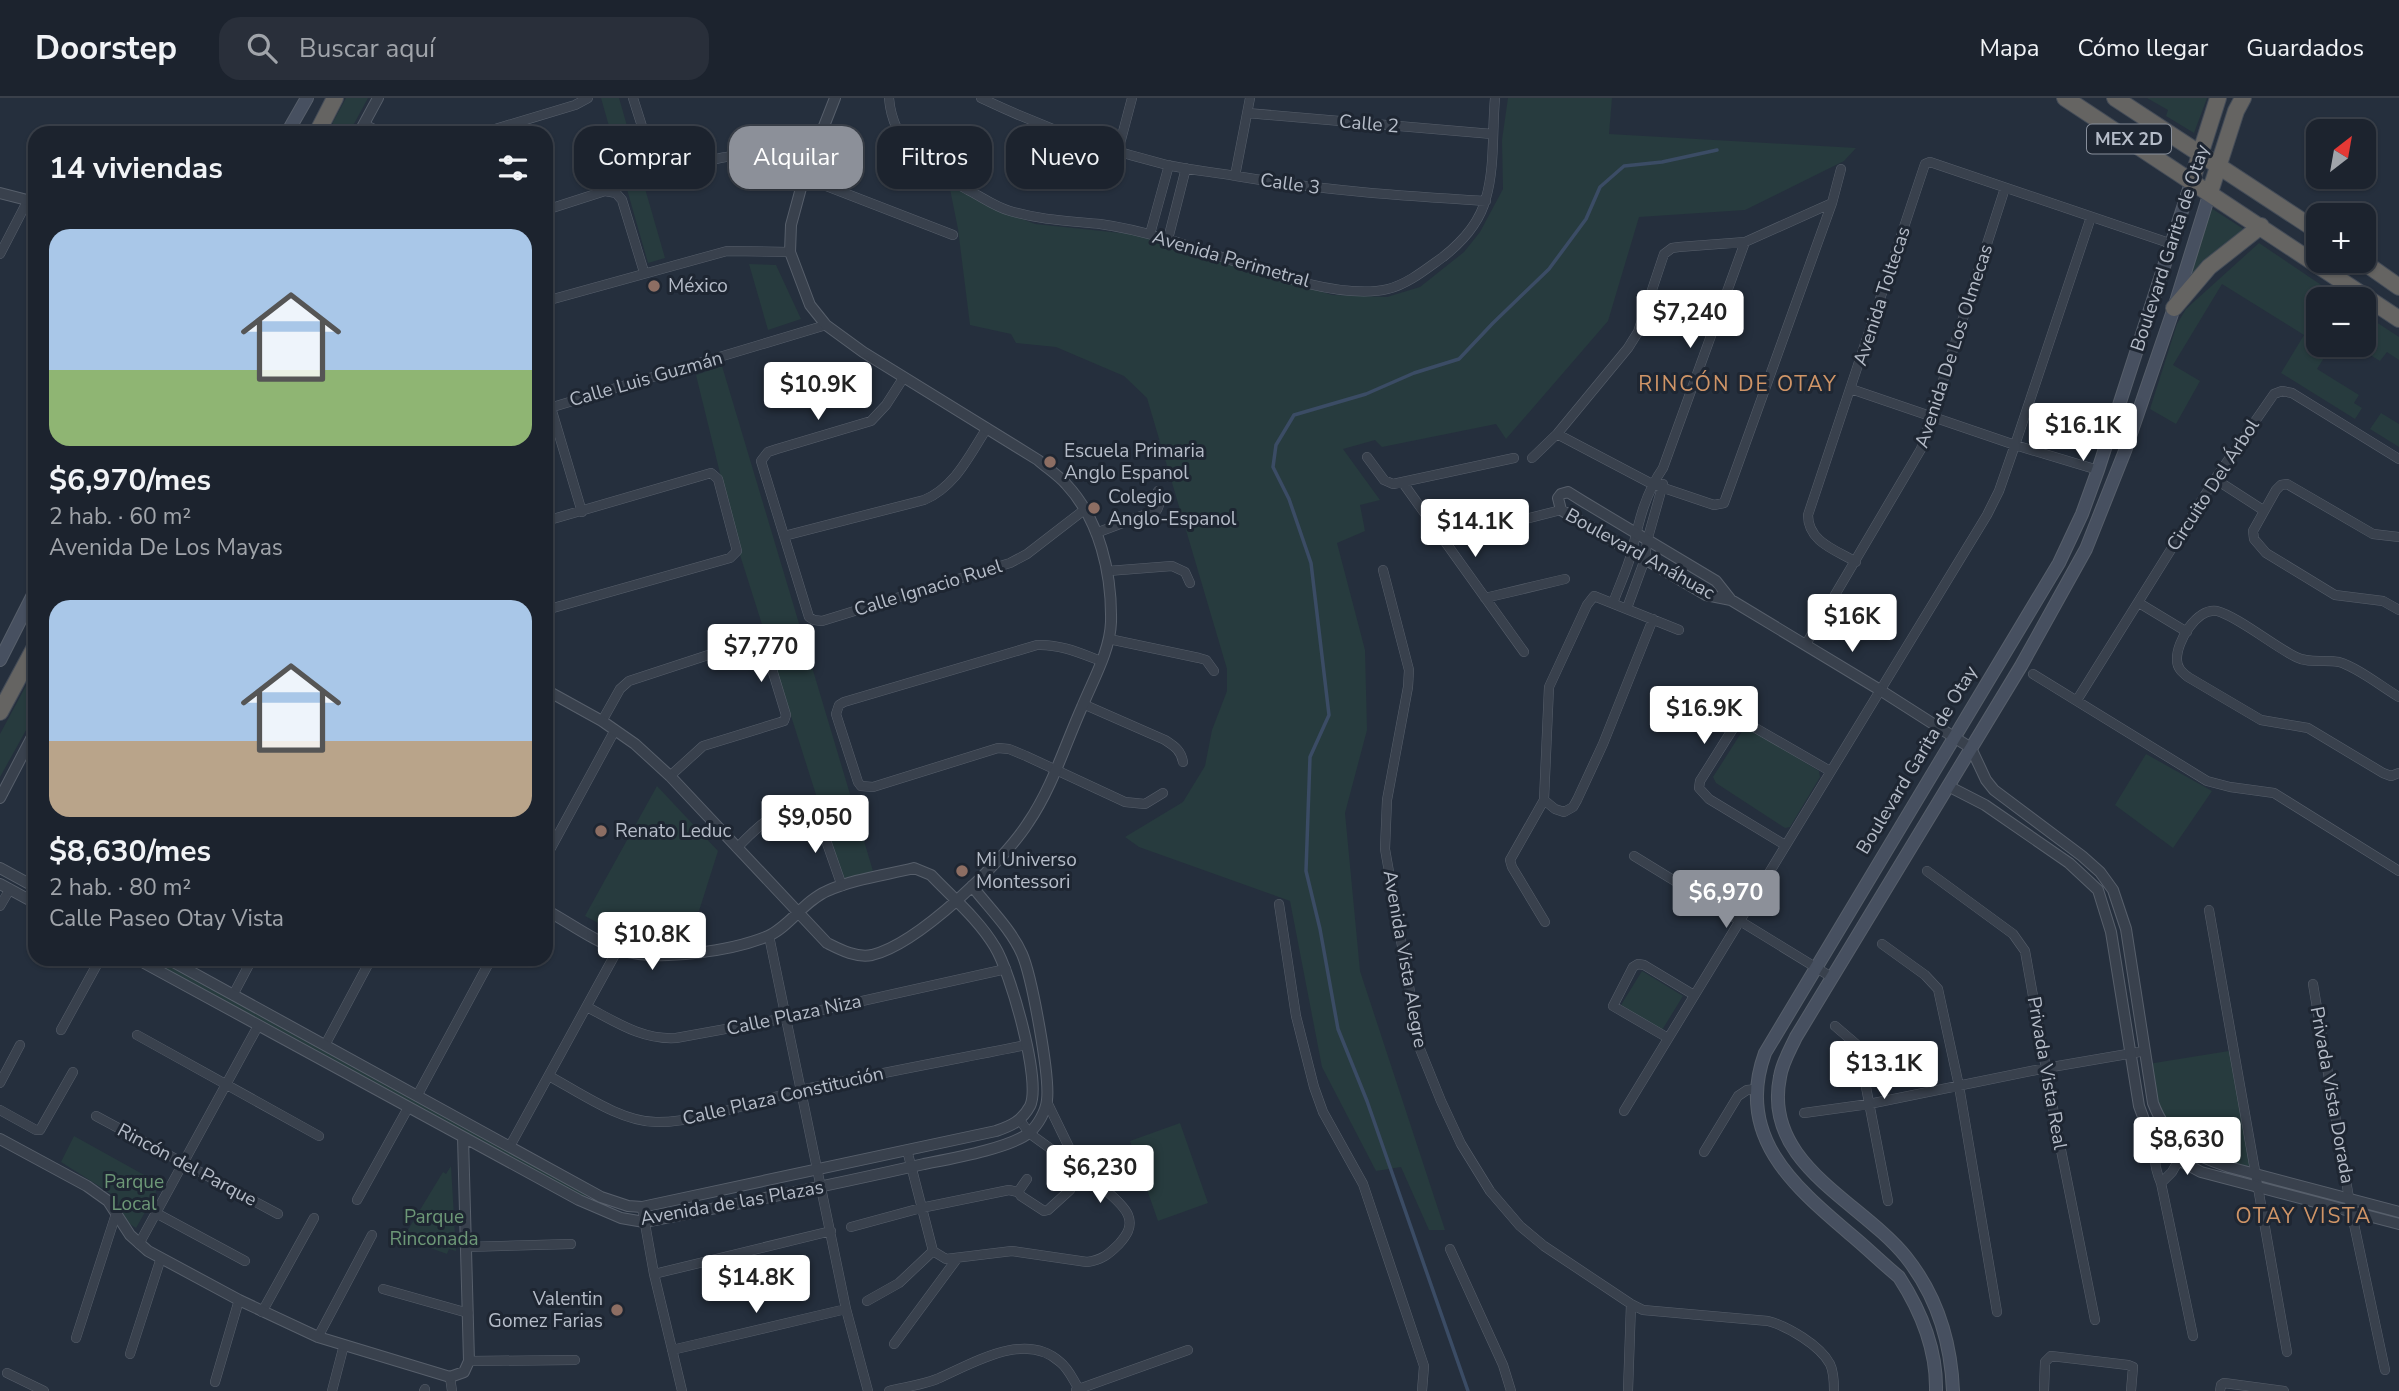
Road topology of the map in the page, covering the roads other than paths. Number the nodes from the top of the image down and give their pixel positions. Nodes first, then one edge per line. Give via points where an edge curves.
1 (307, 98) edge
2 (335, 98) edge
3 (378, 98) edge
4 (588, 98) edge
5 (633, 98) edge
6 (835, 98) edge
7 (889, 98) edge
8 (981, 98) edge
9 (1132, 98) edge
10 (1250, 98) edge
11 (1495, 98) edge
12 (2066, 98) edge
13 (2115, 98) edge
14 (2218, 98) edge
15 (2243, 98) edge
16 (1247, 113) junction
17 (291, 126) edge
18 (321, 126) edge
19 (364, 126) edge
20 (505, 126) edge
21 (824, 126) edge
22 (1046, 126) edge
23 (1124, 128) edge
24 (1492, 134) junction
25 (1124, 153) edge
26 (2200, 153) junction
27 (729, 156) edge
28 (1169, 165) junction
29 (2218, 166) junction
30 (1186, 168) junction
31 (1841, 169) dead end
32 (1235, 176) junction
33 (2192, 180) junction
34 (2005, 188) junction
35 (801, 189) edge
36 (835, 189) edge
37 (2210, 192) junction
38 (0, 193) edge
39 (28, 200) edge
40 (1486, 201) junction
41 (1832, 203) junction
42 (28, 208) edge
43 (553, 208) edge
44 (2091, 217) junction
45 (2306, 224) edge
46 (2261, 226) junction
47 (953, 234) dead end
48 (1150, 234) junction
49 (1168, 239) junction
50 (1745, 242) junction
51 (2172, 244) junction
52 (790, 252) junction
53 (0, 254) edge
54 (2376, 271) edge
55 (644, 272) junction
56 (2399, 287) edge
57 (553, 299) edge
58 (2174, 308) junction
59 (2399, 319) edge
60 (825, 326) junction
61 (904, 377) junction
62 (1852, 390) junction
63 (553, 407) edge
64 (1933, 417) junction
65 (553, 423) edge
66 (987, 428) junction
67 (1557, 434) junction
68 (2015, 445) junction
69 (1367, 457) dead end
70 (1514, 458) dead end
71 (1532, 458) dead end
72 (2399, 459) edge
73 (1662, 468) junction
74 (2098, 470) junction
75 (2215, 479) junction
76 (1403, 483) junction
77 (1652, 484) junction
78 (1663, 488) junction
79 (1158, 491) dead end
80 (1584, 502) junction
81 (1084, 510) junction
82 (1561, 510) junction
83 (2263, 510) junction
84 (582, 512) junction
85 (553, 519) edge
86 (1575, 519) junction
87 (1096, 533) junction
88 (1635, 533) junction
89 (784, 536) junction
90 (2399, 537) edge
91 (1443, 540) junction
92 (1647, 541) junction
93 (1632, 552) junction
94 (1645, 559) junction
95 (1856, 562) junction
96 (1382, 570) dead end
97 (1108, 571) junction
98 (1565, 579) dead end
99 (1190, 583) dead end
100 (1485, 598) junction
101 (1731, 600) junction
102 (1613, 603) junction
103 (2139, 603) junction
104 (28, 605) edge
105 (553, 608) edge
106 (1627, 608) junction
107 (2399, 610) edge
108 (1653, 619) junction
109 (1679, 629) dead end
110 (2187, 632) junction
111 (1109, 639) junction
112 (1806, 644) junction
113 (1524, 652) dead end
114 (0, 660) edge
115 (28, 660) edge
116 (1101, 661) junction
117 (1214, 671) dead end
118 (2033, 674) dead end
119 (1880, 690) junction
120 (553, 694) edge
121 (2399, 697) edge
122 (2077, 700) junction
123 (1083, 704) junction
124 (0, 712) edge
125 (601, 721) junction
126 (615, 730) junction
127 (1955, 738) junction
128 (28, 744) edge
129 (1971, 748) junction
130 (1183, 762) dead end
131 (1055, 770) junction
132 (1830, 771) junction
133 (2399, 773) edge
134 (670, 776) junction
135 (1948, 786) junction
136 (1994, 790) junction
137 (1163, 793) dead end
138 (0, 798) edge
139 (1544, 800) junction
140 (1985, 805) junction
141 (553, 844) edge
142 (1785, 845) junction
143 (737, 848) junction
144 (1634, 856) dead end
145 (0, 868) edge
146 (2399, 871) edge
147 (1927, 872) dead end
148 (28, 883) edge
149 (5, 886) edge
150 (842, 886) junction
151 (972, 886) junction
152 (28, 899) edge
153 (955, 900) junction
154 (1279, 904) dead end
155 (0, 906) edge
156 (2208, 911) dead end
157 (798, 912) junction
158 (553, 914) edge
159 (1741, 921) junction
160 (1545, 922) dead end
161 (2126, 929) junction
162 (2111, 932) junction
163 (769, 936) junction
164 (1882, 944) dead end
165 (618, 949) junction
166 (96, 966) edge
167 (150, 966) edge
168 (181, 966) edge
169 (248, 966) edge
170 (367, 966) edge
171 (487, 966) edge
172 (1006, 968) junction
173 (1816, 968) junction
174 (1833, 978) junction
175 (2313, 984) dead end
176 (233, 995) junction
177 (1694, 995) junction
178 (587, 1007) junction
179 (786, 1018) junction
180 (258, 1026) junction
181 (1835, 1026) dead end
182 (61, 1030) dead end
183 (137, 1035) dead end
184 (1668, 1038) junction
185 (20, 1045) dead end
186 (325, 1045) junction
187 (1026, 1045) junction
188 (2145, 1051) junction
189 (2130, 1054) junction
190 (2046, 1068) junction
191 (73, 1072) dead end
192 (549, 1076) junction
193 (0, 1083) edge
194 (226, 1084) junction
195 (1959, 1086) junction
196 (1757, 1089) junction
197 (801, 1090) junction
198 (417, 1096) junction
199 (1047, 1102) junction
200 (1869, 1104) junction
201 (408, 1108) junction
202 (0, 1110) edge
203 (1624, 1111) dead end
204 (1804, 1113) dead end
205 (96, 1116) dead end
206 (1020, 1120) junction
207 (1029, 1133) junction
208 (2169, 1133) junction
209 (319, 1136) dead end
210 (463, 1137) junction
211 (0, 1139) edge
212 (510, 1146) junction
213 (2159, 1146) junction
214 (2185, 1149) junction
215 (907, 1150) junction
216 (1704, 1152) dead end
217 (2179, 1162) junction
218 (183, 1163) junction
219 (911, 1167) junction
220 (818, 1169) junction
221 (2255, 1173) junction
222 (1082, 1174) junction
223 (1027, 1179) dead end
224 (2161, 1183) junction
225 (2257, 1187) junction
226 (822, 1188) junction
227 (1070, 1190) dead end
228 (1018, 1192) junction
229 (2350, 1198) junction
230 (357, 1200) dead end
231 (1888, 1201) dead end
232 (642, 1207) junction
233 (921, 1208) junction
234 (2351, 1210) junction
235 (2399, 1212) edge
236 (156, 1213) junction
237 (116, 1214) junction
238 (278, 1214) dead end
239 (314, 1218) dead end
240 (644, 1222) junction
241 (2399, 1224) edge
242 (851, 1227) dead end
243 (831, 1231) junction
244 (372, 1235) dead end
245 (139, 1244) junction
246 (571, 1244) dead end
247 (466, 1247) junction
248 (1450, 1249) dead end
249 (933, 1251) junction
250 (161, 1258) junction
251 (956, 1260) junction
252 (245, 1261) dead end
253 (654, 1274) junction
254 (383, 1289) dead end
255 (239, 1300) junction
256 (867, 1301) dead end
257 (1631, 1304) junction
258 (846, 1309) junction
259 (262, 1312) junction
260 (1997, 1312) dead end
261 (468, 1313) junction
262 (2095, 1320) dead end
263 (2193, 1336) dead end
264 (318, 1337) junction
265 (76, 1338) dead end
266 (894, 1344) dead end
267 (344, 1345) junction
268 (672, 1350) junction
269 (1188, 1350) dead end
270 (2287, 1352) dead end
271 (130, 1354) dead end
272 (469, 1360) junction
273 (575, 1360) dead end
274 (2385, 1370) dead end
275 (8, 1373) dead end
276 (450, 1377) junction
277 (215, 1382) dead end
278 (2220, 1388) edge
279 (1076, 1390) edge
280 (44, 1391) edge
281 (332, 1391) edge
282 (452, 1391) edge
283 (681, 1391) edge
284 (868, 1391) edge
285 (889, 1391) edge
286 (1422, 1391) edge
287 (1511, 1391) edge
288 (1628, 1391) edge
289 (1834, 1391) edge
290 (1936, 1391) edge
291 (1953, 1391) edge
292 (2044, 1391) edge
293 (2131, 1391) edge
294 (2284, 1391) edge

1 - 17 main road
2 - 18 highway
3 - 19 street
4 - 20 street
5 - 27 street via 653,161 661,170
6 - 21 street
7 - 48 street, Avenida Perimetral via 899,134 915,156 999,207 1045,219
8 - 22 street, Calle 3
9 - 23 street
10 - 16 street
11 - 24 street, Avenida Perimetral
12 - 33 highway, MEX 2D
13 - 26 highway, MEX 2D
14 - 26 highway, Boulevard Garita de Otay
15 - 29 highway, Boulevard Garita de Otay
16 - 24 street, Calle 2
16 - 32 street
24 - 40 street, Avenida Perimetral
25 - 28 street, Calle 3
26 - 29 highway, MEX 2D
26 - 33 highway, Boulevard Garita de Otay
28 - 30 street, Calle 3
28 - 48 street
29 - 37 highway, Boulevard Garita de Otay
29 - 45 highway, MEX 2D
30 - 32 street, Calle 3
30 - 49 street
31 - 41 street
32 - 40 street, Calle 3 via 1390,196
33 - 37 highway, MEX 2D
33 - 51 main road, Boulevard Garita de Otay
34 - 44 street
34 - 62 street, Avenida Toltecas via 1930,162 1924,168
34 - 64 street, Avenida De Los Olmecas
35 - 52 street via 791,225
36 - 47 street
37 - 46 highway, MEX 2D
37 - 58 main road, Boulevard Garita de Otay
38 - 39 street
40 - 49 street, Avenida Perimetral via 1476,223 1448,253 1408,281 1367,292 1280,276
41 - 50 street
41 - 78 street via 1726,499 1714,505
42 - 53 street
43 - 55 street via 605,191 616,192
44 - 51 street
44 - 68 street
46 - 58 highway via 2209,267
46 - 59 highway, MEX 2D
48 - 49 street, Avenida Perimetral
50 - 67 street via 1672,248 1664,254 1638,332
50 - 73 street
51 - 74 main road, Boulevard Garita de Otay
52 - 55 street via 727,251
52 - 60 street via 803,291
54 - 56 highway
55 - 57 street
58 - 129 main road, Boulevard Garita de Otay via 2086,549
60 - 61 street
60 - 63 street, Calle Luis Guzmán
61 - 66 street
61 - 89 street via 871,421 768,452 761,461
62 - 64 street
62 - 95 street, Avenida Toltecas via 1808,526 1824,543
64 - 68 street
64 - 95 street, Avenida De Los Olmecas via 1916,460
65 - 84 street
66 - 81 street via 1054,473
66 - 89 street via 959,472 938,494
67 - 71 street
67 - 77 street
68 - 74 street
68 - 119 street via 1987,515
69 - 76 street via 1384,480
70 - 76 street
72 - 75 street, Circuito Del Árbol via 2282,391 2267,401
73 - 77 street
73 - 78 street
74 - 127 main road, Boulevard Garita de Otay via 2059,563
75 - 83 street
75 - 103 street, Circuito Del Árbol
76 - 91 street
77 - 78 street
77 - 88 street
78 - 92 street
79 - 87 street via 1157,510
80 - 82 street, Boulevard Anáhuac via 1564,492 1558,498
80 - 86 street
80 - 88 street, Boulevard Anáhuac
81 - 87 street
81 - 89 street, Calle Ignacio Ruel via 1027,554 993,570 822,621 809,617
82 - 86 street, Boulevard Anáhuac
82 - 91 street
83 - 90 street via 2276,490 2287,484 2372,534
83 - 107 street via 2253,531 2266,553 2335,595 2383,601
84 - 85 street
84 - 105 street via 711,473 718,479 736,555
86 - 93 street, Boulevard Anáhuac
87 - 97 street
88 - 92 street, Boulevard Anáhuac
88 - 93 street
91 - 100 street
92 - 94 street
92 - 101 street, Boulevard Anáhuac via 1716,582
93 - 94 street, Boulevard Anáhuac
93 - 102 street
94 - 101 street, Boulevard Anáhuac via 1706,595
94 - 106 street
95 - 112 street, Avenida De Los Olmecas
96 - 257 street, Avenida Vista Alegre via 1409,670 1387,800 1385,849 1420,1049 1461,1144 1490,1191 1544,1246
97 - 99 street via 1172,566 1185,572
97 - 111 street
98 - 100 street
100 - 113 street
101 - 112 street, Boulevard Anáhuac
102 - 106 street
102 - 139 street via 1590,599 1549,687
103 - 110 street
103 - 122 street, Circuito Del Árbol
104 - 114 main road
106 - 108 street
108 - 109 street
108 - 139 street via 1573,807 1564,812
110 - 121 street via 2202,613 2219,611 2299,659 2341,663
110 - 133 street via 2176,662 2188,677 2261,720 2308,727 2384,774
111 - 116 street
111 - 117 street via 1199,657
112 - 119 street, Boulevard Anáhuac
115 - 124 highway
116 - 123 street
116 - 131 street via 1068,648 1037,645 844,702 836,714 858,782 866,788 998,748
118 - 122 street
119 - 127 street, Boulevard Anáhuac
119 - 132 street
120 - 125 street
122 - 146 street via 2207,781 2274,793
123 - 130 street via 1165,740 1182,754
123 - 131 street
125 - 126 street
125 - 134 street via 629,681 754,640 764,643 786,715 780,723 703,746
126 - 134 street
126 - 141 street
127 - 129 street, Boulevard Anáhuac
127 - 173 main road, Boulevard Garita de Otay
128 - 138 street
129 - 135 main road, Boulevard Garita de Otay
129 - 136 street
131 - 137 street via 1134,804 1152,802
131 - 151 street via 1014,844
132 - 142 street
132 - 142 street via 1739,722 1700,781 1699,788 1709,799
134 - 143 street
135 - 140 street
135 - 174 main road, Boulevard Garita de Otay
136 - 140 street
136 - 161 street via 2100,872 2113,890
139 - 160 street via 1510,860
140 - 162 street via 2085,876 2098,890
142 - 159 street
143 - 150 street via 768,817 806,804 815,809
143 - 157 street
144 - 159 street
145 - 148 street
147 - 190 street, Privada Vista Real via 2021,942
149 - 152 street
149 - 155 street
150 - 153 street via 914,868 931,875
150 - 157 street
151 - 153 street
151 - 199 street via 1026,964
153 - 157 street via 901,943 870,955 856,955 827,943
153 - 172 street via 987,935
154 - 286 street via 1296,1016 1314,1087 1363,1184 1424,1366
156 - 221 street
157 - 163 street
158 - 165 street
159 - 173 street
159 - 177 street
161 - 162 street
161 - 188 street
162 - 189 street
163 - 165 street via 676,956
163 - 179 street
164 - 195 street via 1938,989
165 - 178 street
166 - 182 street
167 - 180 street, Avenida de las Plazas
168 - 176 street, Avenida de las Plazas
169 - 176 street
170 - 186 street
171 - 198 street
172 - 179 street, Calle Plaza Niza
172 - 187 street
173 - 174 street
173 - 196 main road, Boulevard Garita de Otay via 1765,1052
174 - 291 main road, Boulevard Garita de Otay via 1796,1037 1780,1077 1782,1127 1807,1167 1903,1254 1921,1277 1946,1338
175 - 229 street, Privada Vista Dorada
176 - 186 street, Avenida de las Plazas
177 - 184 street
177 - 184 street via 1644,965 1633,967 1613,1006
178 - 179 street, Calle Plaza Niza via 658,1039
178 - 192 street
179 - 197 street
180 - 194 street
180 - 201 street, Avenida de las Plazas
181 - 200 street via 1856,1044
183 - 194 street
184 - 203 street
185 - 193 street
186 - 198 street, Avenida de las Plazas
187 - 197 street, Calle Plaza Constitución
187 - 206 street via 1033,1094
188 - 189 street
188 - 208 street via 2153,1103
189 - 190 street
189 - 213 street via 2139,1106
190 - 195 street
190 - 262 street, Privada Vista Real
191 - 202 street via 40,1129
192 - 197 street, Calle Plaza Constitución via 616,1112 655,1122
192 - 212 street
194 - 209 street
194 - 218 street
195 - 200 street
195 - 260 street
196 - 216 street via 1738,1096
196 - 290 main road, Boulevard Garita de Otay via 1761,1126 1783,1171 1899,1277 1908,1292 1926,1328
197 - 220 street
198 - 212 street, Avenida de las Plazas
199 - 207 street
199 - 222 street
200 - 204 street
200 - 231 street
201 - 210 street, Avenida de las Plazas
201 - 230 street
205 - 218 street, Rincón del Parque
206 - 207 street
206 - 215 street, Avenida de las Plazas via 996,1131
207 - 219 street, Avenida de las Plazas via 1011,1142
207 - 222 street
208 - 213 street
208 - 214 street
210 - 240 street, Avenida de las Plazas via 601,1212
210 - 247 street
211 - 237 street via 87,1186 108,1201
212 - 232 street, Avenida de las Plazas via 601,1196
213 - 217 street
213 - 224 street via 2154,1159
214 - 217 street
214 - 221 street via 2206,1160
215 - 219 street
215 - 220 street, Avenida de las Plazas
217 - 224 street
217 - 225 street
218 - 236 street
218 - 238 street, Rincón del Parque
219 - 226 street, Avenida de las Plazas
219 - 233 street
220 - 226 street
220 - 232 street, Avenida de las Plazas
221 - 225 street
221 - 229 street
222 - 251 street via 1115,1198 1129,1216 1129,1231 1107,1256 1087,1262 1012,1251
223 - 228 street
224 - 263 street
225 - 234 street
225 - 270 street
226 - 240 street, Avenida de las Plazas
226 - 243 street
227 - 228 street via 1044,1211
228 - 233 street
229 - 234 street, Privada Vista Dorada
229 - 235 street
232 - 240 street
233 - 242 street
233 - 249 street
234 - 241 street
234 - 274 street, Privada Vista Dorada
236 - 245 street
236 - 252 street
237 - 245 street
237 - 265 street
239 - 259 street
240 - 253 street
243 - 253 street
243 - 258 street
244 - 264 street
245 - 250 street
246 - 247 street
247 - 261 street
248 - 287 street
249 - 251 street
249 - 256 street via 899,1283
250 - 255 street
250 - 271 street
251 - 266 street
253 - 268 street
254 - 261 street
255 - 259 street
255 - 277 street
257 - 288 street
257 - 289 street, Avenida Vista Alegre via 1643,1310 1784,1325 1830,1363
258 - 268 street
258 - 284 street
259 - 264 street
261 - 272 street
264 - 267 street
267 - 276 street
267 - 281 street
268 - 283 street
269 - 279 street
272 - 273 street
272 - 276 street via 464,1372
275 - 280 street
276 - 282 street
278 - 294 street via 2224,1383
279 - 285 street via 1068,1370 1054,1357 1025,1349 988,1356 924,1383
292 - 293 street via 2047,1357 2051,1356 2133,1367

